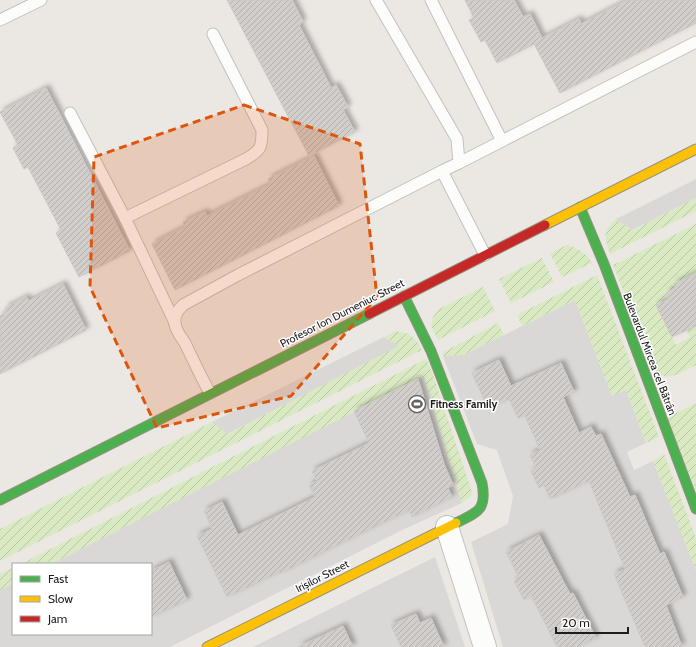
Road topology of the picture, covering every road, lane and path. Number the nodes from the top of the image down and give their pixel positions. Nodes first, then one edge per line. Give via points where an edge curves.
1 (41, 0) edge
2 (376, 0) edge
3 (431, 0) edge
4 (0, 20) edge
5 (213, 34) dead end
6 (696, 42) edge
7 (70, 113) dead end
8 (502, 141) junction
9 (696, 149) edge
10 (459, 163) junction
11 (442, 171) junction
12 (580, 207) junction
13 (125, 218) junction
14 (485, 255) junction
15 (404, 296) junction
16 (175, 323) junction
17 (210, 394) junction
18 (0, 500) edge
19 (696, 509) edge
20 (447, 527) junction
21 (206, 647) edge
22 (485, 647) edge

1 - 4 lane
2 - 10 lane via 457,139
3 - 8 lane
5 - 13 lane via 262,130 262,142 257,152 246,159
6 - 8 lane
7 - 13 lane
8 - 10 lane
9 - 12 street, Profesor Ion Dumeniuc Street
10 - 11 lane
11 - 14 lane
11 - 16 lane via 198,296 177,311
12 - 14 street, Profesor Ion Dumeniuc Street
12 - 19 street, Bulevardul Mircea cel Bătrân
13 - 16 lane
14 - 15 street, Profesor Ion Dumeniuc Street
15 - 17 street, Profesor Ion Dumeniuc Street
15 - 20 street, Irișilor Street via 431,352 482,483 483,504 476,513
16 - 17 lane
17 - 18 street, Profesor Ion Dumeniuc Street
20 - 21 street, Irișilor Street
20 - 22 street

